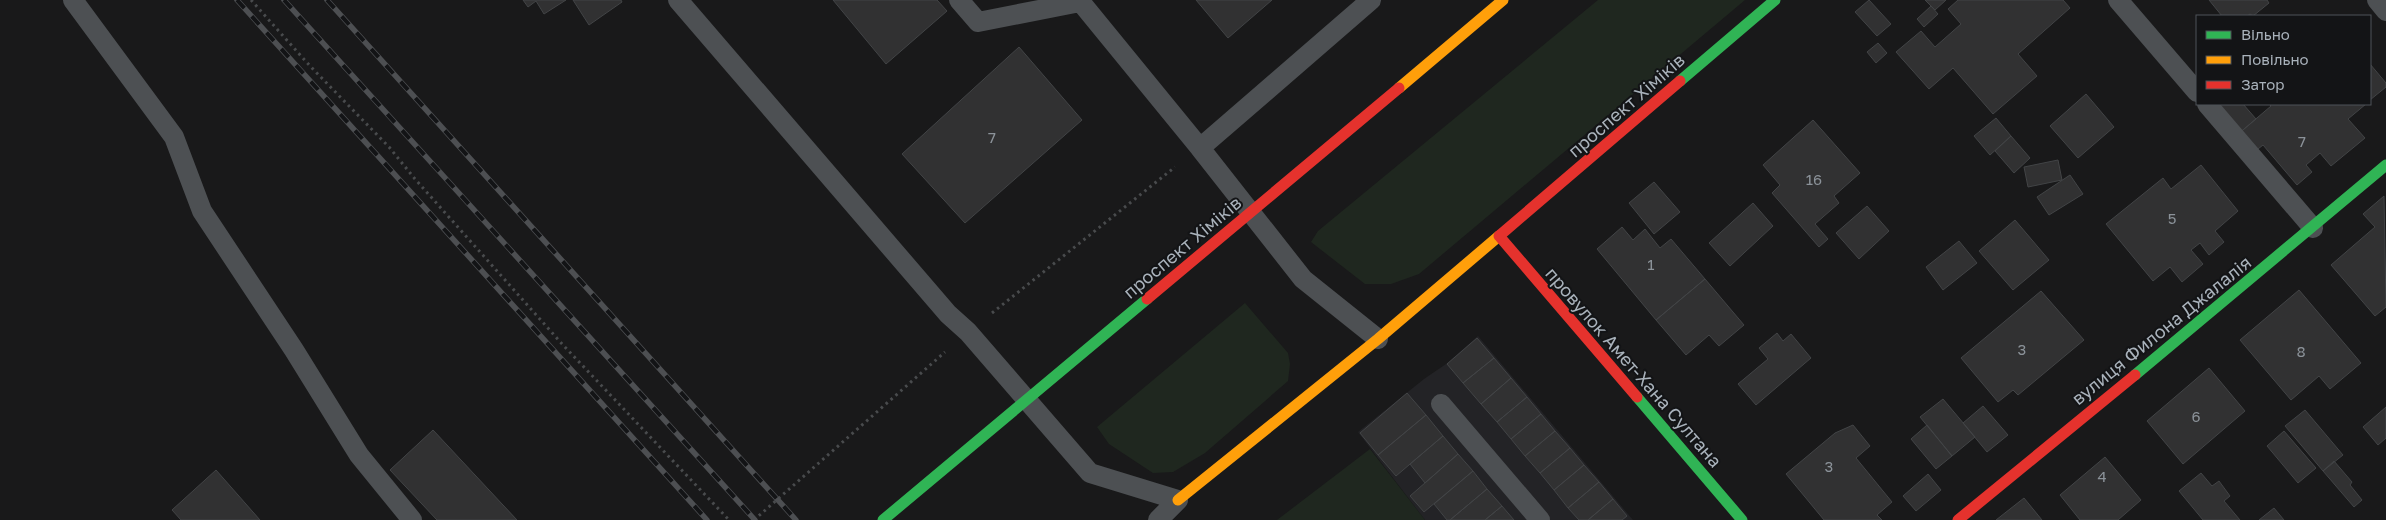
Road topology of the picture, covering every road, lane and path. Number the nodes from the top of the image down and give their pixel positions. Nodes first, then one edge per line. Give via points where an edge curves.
1 (73, 0) edge
2 (251, 0) edge
3 (678, 0) edge
4 (959, 0) edge
5 (1371, 0) edge
6 (1503, 0) edge
7 (1775, 0) edge
8 (2118, 0) edge
9 (2377, 0) edge
10 (1079, 1) edge
11 (2386, 11) edge
12 (2196, 91) edge
13 (2208, 105) edge
14 (1200, 148) junction
15 (2386, 165) edge
16 (2313, 228) junction
17 (1500, 237) junction
18 (1378, 339) junction
19 (1441, 404) dead end
20 (1178, 500) junction
21 (412, 520) edge
22 (729, 520) edge
23 (882, 520) edge
24 (1158, 520) edge
25 (1540, 520) edge
26 (1742, 520) edge
27 (1958, 520) edge

1 - 21 lane via 174,137 202,211 359,455
2 - 22 path via 390,147 563,345
3 - 20 lane via 948,314 968,332 1090,473
4 - 10 lane via 978,22
5 - 14 lane
6 - 23 street, проспект Хіміків, bridge
7 - 17 street, проспект Хіміків
8 - 12 lane
9 - 11 lane
10 - 14 lane
13 - 16 lane
14 - 18 lane via 1303,279
15 - 16 street, вулиця Филона Джалалія
16 - 27 street, вулиця Филона Джалалія
17 - 18 street, проспект Хіміків
17 - 26 street, провулок Амет-Хана Султана
18 - 20 street, проспект Хіміків
19 - 25 lane
20 - 24 lane

